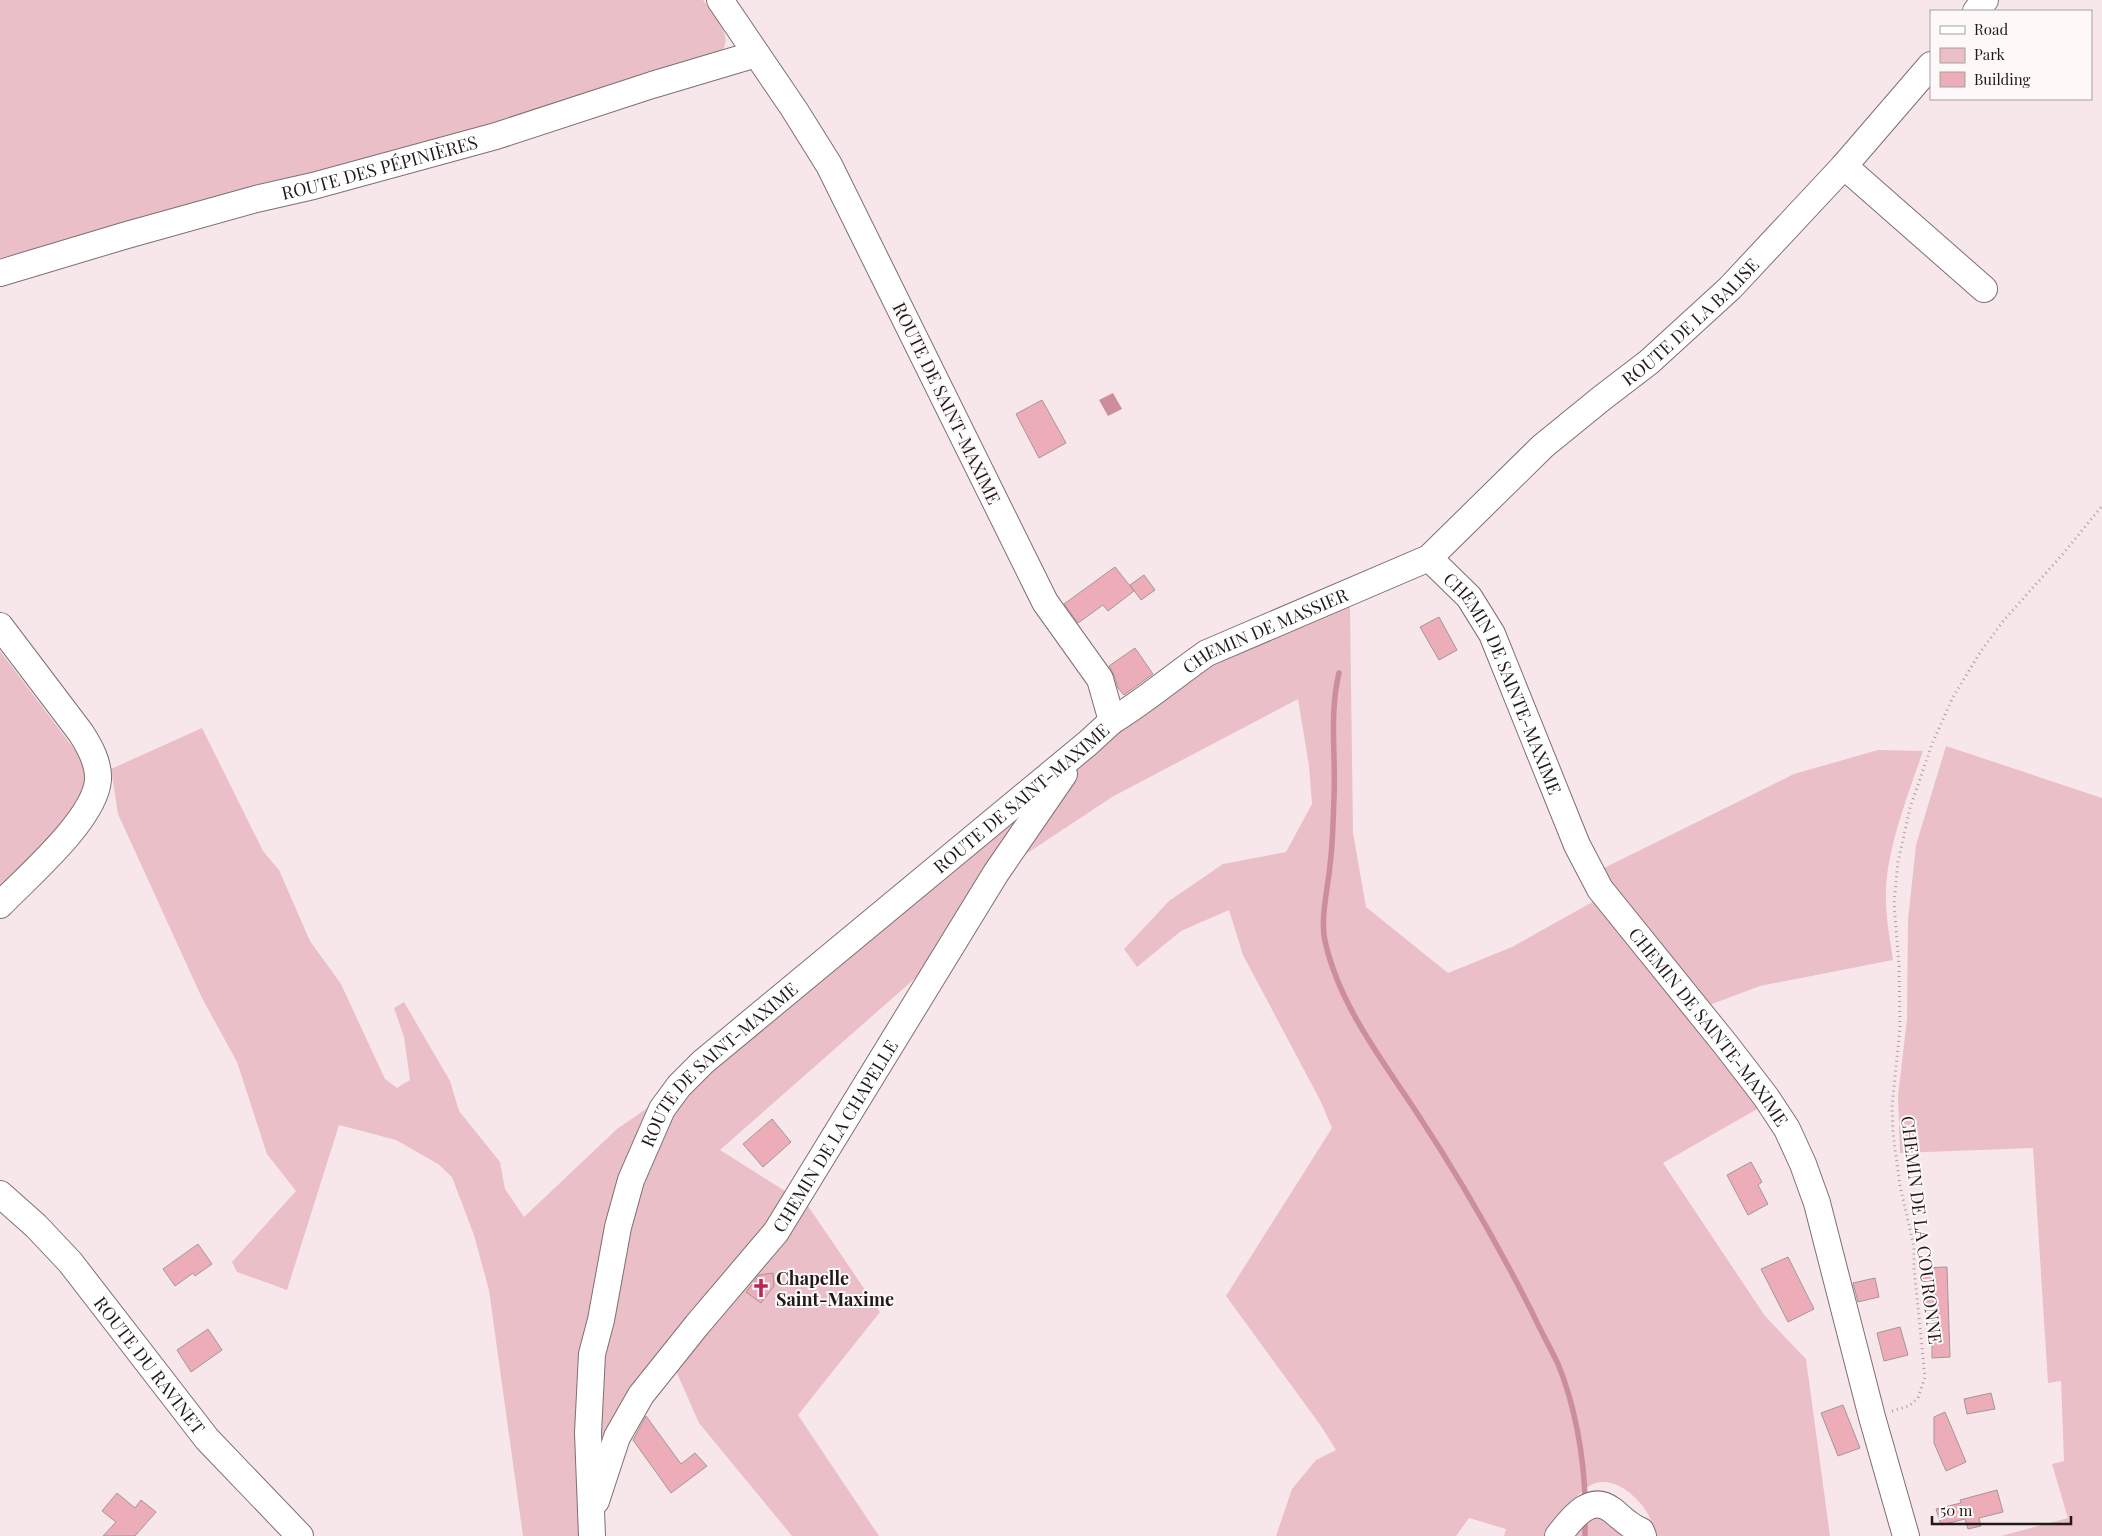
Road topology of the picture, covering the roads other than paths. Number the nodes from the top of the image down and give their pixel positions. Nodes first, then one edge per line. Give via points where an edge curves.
1 (720, 0) edge
2 (1985, 0) edge
3 (1977, 10) edge
4 (756, 54) junction
5 (1930, 66) edge
6 (1844, 166) junction
7 (0, 273) edge
8 (1984, 289) dead end
9 (1429, 558) junction
10 (0, 626) edge
11 (1112, 721) junction
12 (1079, 750) junction
13 (0, 905) edge
14 (0, 1194) edge
15 (592, 1527) edge
16 (1636, 1533) edge
17 (300, 1536) edge
18 (1558, 1536) edge
19 (1906, 1536) edge

1 - 4 street, ROUTE DE SAINT-MAXIME
2 - 3 street
4 - 7 street, ROUTE DES PÉPINIÈRES via 496,136 256,199
4 - 11 street, ROUTE DE SAINT-MAXIME via 829,165 1045,602 1100,679
5 - 6 street, ROUTE DE LA BALISE
6 - 8 street
6 - 9 street, ROUTE DE LA BALISE via 1705,312 1649,362 1543,446
9 - 11 street, CHEMIN DE MASSIER via 1208,653
9 - 19 street, CHEMIN DE SAINTE-MAXIME via 1469,597 1492,634 1577,845 1600,889 1726,1045 1787,1130 1817,1203
10 - 13 street via 81,733 92,752 98,778 96,794 78,825
11 - 12 street, ROUTE DE SAINT-MAXIME
12 - 15 street, CHEMIN DE LA CHAPELLE via 996,873 776,1232 774,1248 697,1324 641,1395 617,1437
12 - 15 street, ROUTE DE SAINT-MAXIME via 703,1062 678,1086 662,1109 630,1180 592,1354 588,1434
14 - 17 street, ROUTE DU RAVINET via 70,1262 207,1439
16 - 18 street via 1602,1505 1582,1510

